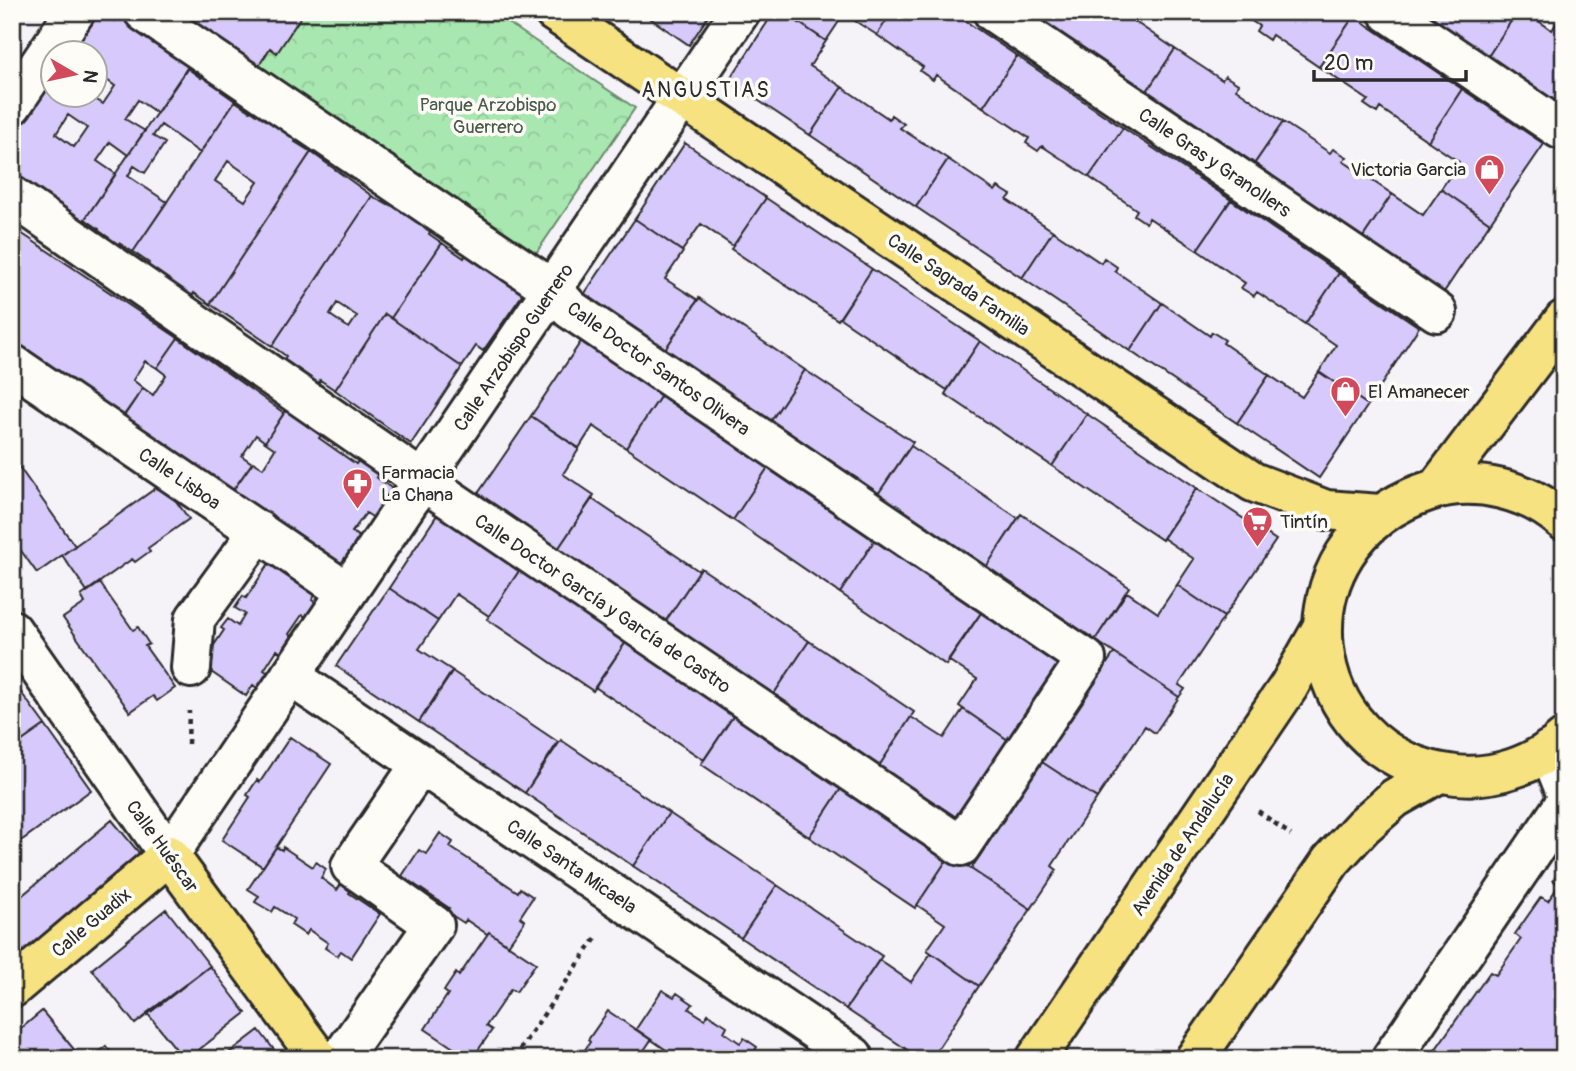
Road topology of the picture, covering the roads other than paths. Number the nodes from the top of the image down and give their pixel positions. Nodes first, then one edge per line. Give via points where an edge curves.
1 (75, 12) edge
2 (144, 12) edge
3 (554, 12) edge
4 (740, 12) edge
5 (993, 12) edge
6 (1388, 12) edge
7 (681, 98) junction
8 (12, 105) edge
9 (1560, 129) dead end
10 (12, 196) edge
11 (552, 289) junction
12 (1437, 312) dead end
13 (1564, 320) edge
14 (12, 363) edge
15 (423, 481) junction
16 (1436, 489) junction
17 (1380, 514) junction
18 (1564, 521) edge
19 (259, 531) junction
20 (347, 592) junction
21 (1323, 626) junction
22 (12, 630) edge
23 (191, 668) road end
24 (290, 676) junction
25 (1559, 743) edge
26 (1026, 750) joint
27 (421, 764) junction
28 (1439, 773) junction
29 (1564, 788) edge
30 (1564, 805) edge
31 (169, 855) junction
32 (12, 988) edge
33 (812, 1046) edge
34 (853, 1056) dead end
35 (319, 1059) edge
36 (340, 1059) edge
37 (1036, 1059) edge
38 (1195, 1059) edge
39 (1391, 1059) edge

1 - 8 street
2 - 11 street, Calle Doctor Santos Olivera
3 - 7 main road, Calle Sagrada Familia
4 - 7 street, Calle Arzobispo Guerrero
5 - 12 street, Calle Gras y Granollers
6 - 9 street
7 - 11 street, Calle Arzobispo Guerrero
7 - 17 main road, Calle Sagrada Familia via 1254,482 1326,510
10 - 15 street, Calle Doctor García y García de Castro
11 - 15 street, Calle Arzobispo Guerrero
11 - 26 street, Calle Doctor Santos Olivera via 570,309 1086,659
13 - 16 main road
14 - 19 street, Calle Lisboa
15 - 20 street, Calle Arzobispo Guerrero
15 - 26 street, Calle Doctor García y García de Castro via 961,846
16 - 17 main road
16 - 18 main road via 1461,485 1508,491
17 - 21 main road via 1364,528 1337,567
19 - 20 street, Calle Lisboa
19 - 23 street via 195,620
20 - 24 street, Calle Arzobispo Guerrero
21 - 28 main road via 1328,671 1359,726 1393,755
21 - 37 main road, Avenida de Andalucía via 1289,686
22 - 31 street, Calle Huéscar
24 - 27 street, Calle Santa Micaela
24 - 31 street, Calle Arzobispo Guerrero
25 - 28 main road via 1504,771 1466,776
25 - 29 street
27 - 33 street, Calle Santa Micaela
27 - 36 street via 351,866 434,925
28 - 38 main road via 1395,798 1331,861
30 - 39 street
31 - 32 main road, Calle Guadix
31 - 35 main road, Calle Huéscar
33 - 34 street, Calle Santa Micaela

